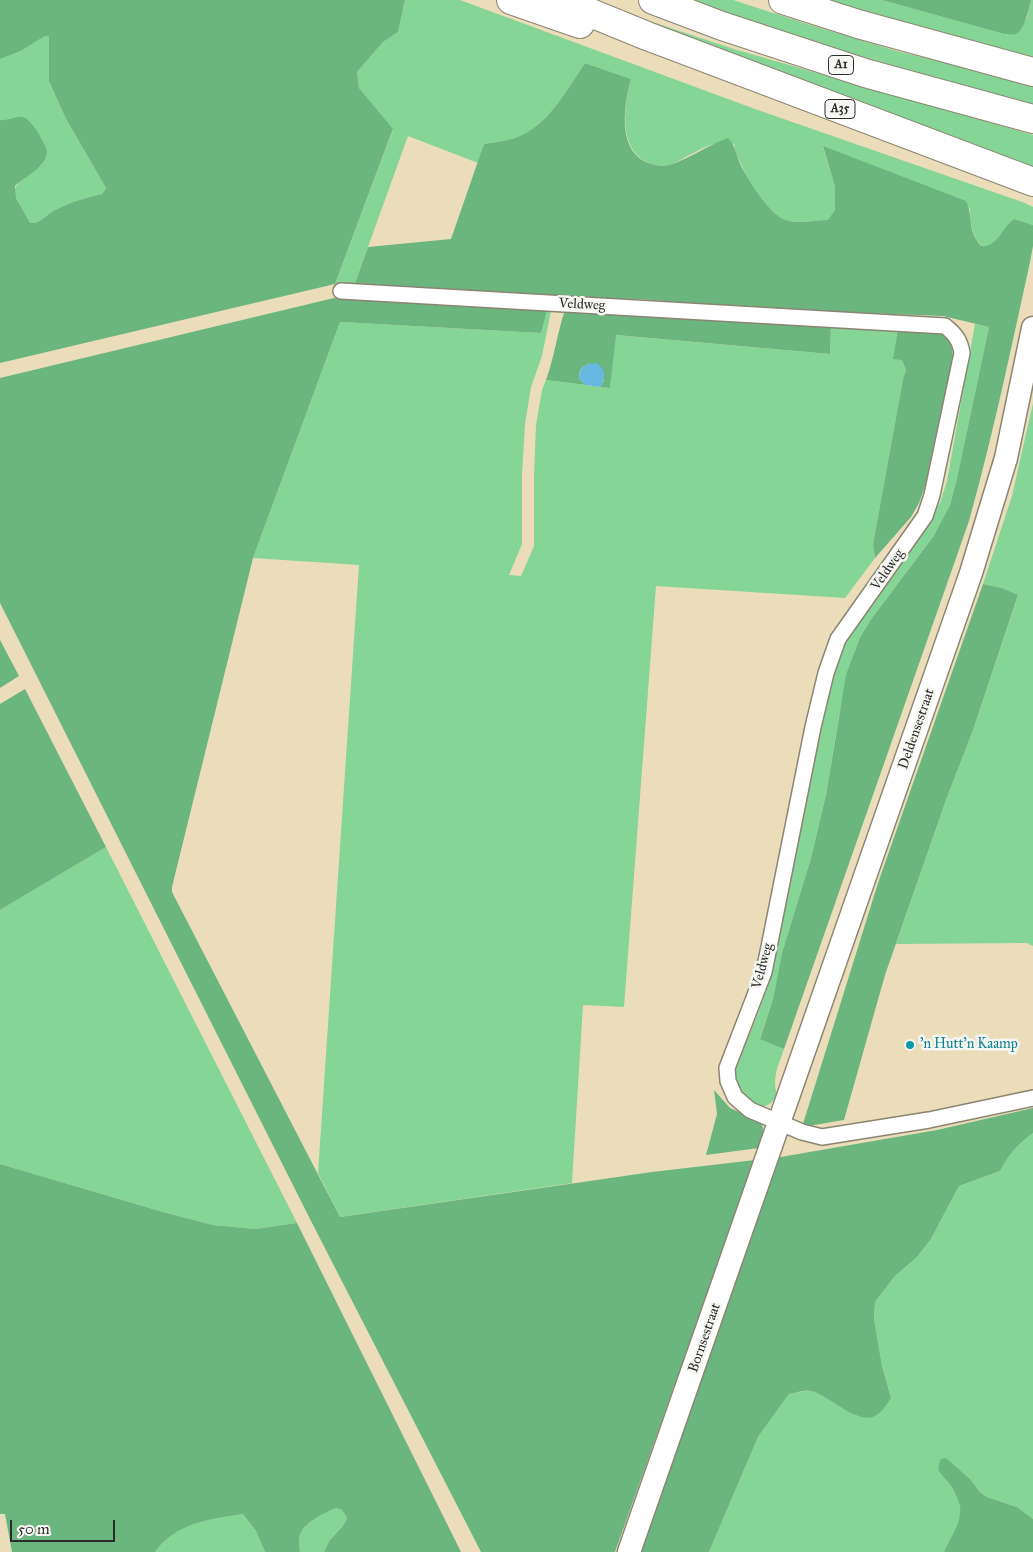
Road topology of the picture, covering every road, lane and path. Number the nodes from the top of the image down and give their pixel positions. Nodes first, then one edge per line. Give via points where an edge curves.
1 (511, 0) edge
2 (559, 0) edge
3 (653, 0) edge
4 (783, 0) edge
5 (647, 36) junction
6 (1033, 72) edge
7 (1033, 119) edge
8 (1033, 182) edge
9 (341, 291) dead end
10 (1033, 328) edge
11 (1033, 1098) edge
12 (780, 1123) junction
13 (629, 1552) edge

1 - 5 highway, A35 via 599,31
2 - 5 highway, A35
3 - 7 highway, A1 via 864,73
4 - 6 highway
5 - 8 highway, A35
9 - 12 street, Veldweg via 945,326 960,343 962,353 925,516 838,640 826,673 764,972 727,1068 735,1097 750,1110
10 - 12 street, Deldensestraat via 992,508
11 - 12 street, Veldweg via 928,1120 822,1137
12 - 13 street, Bornsestraat

